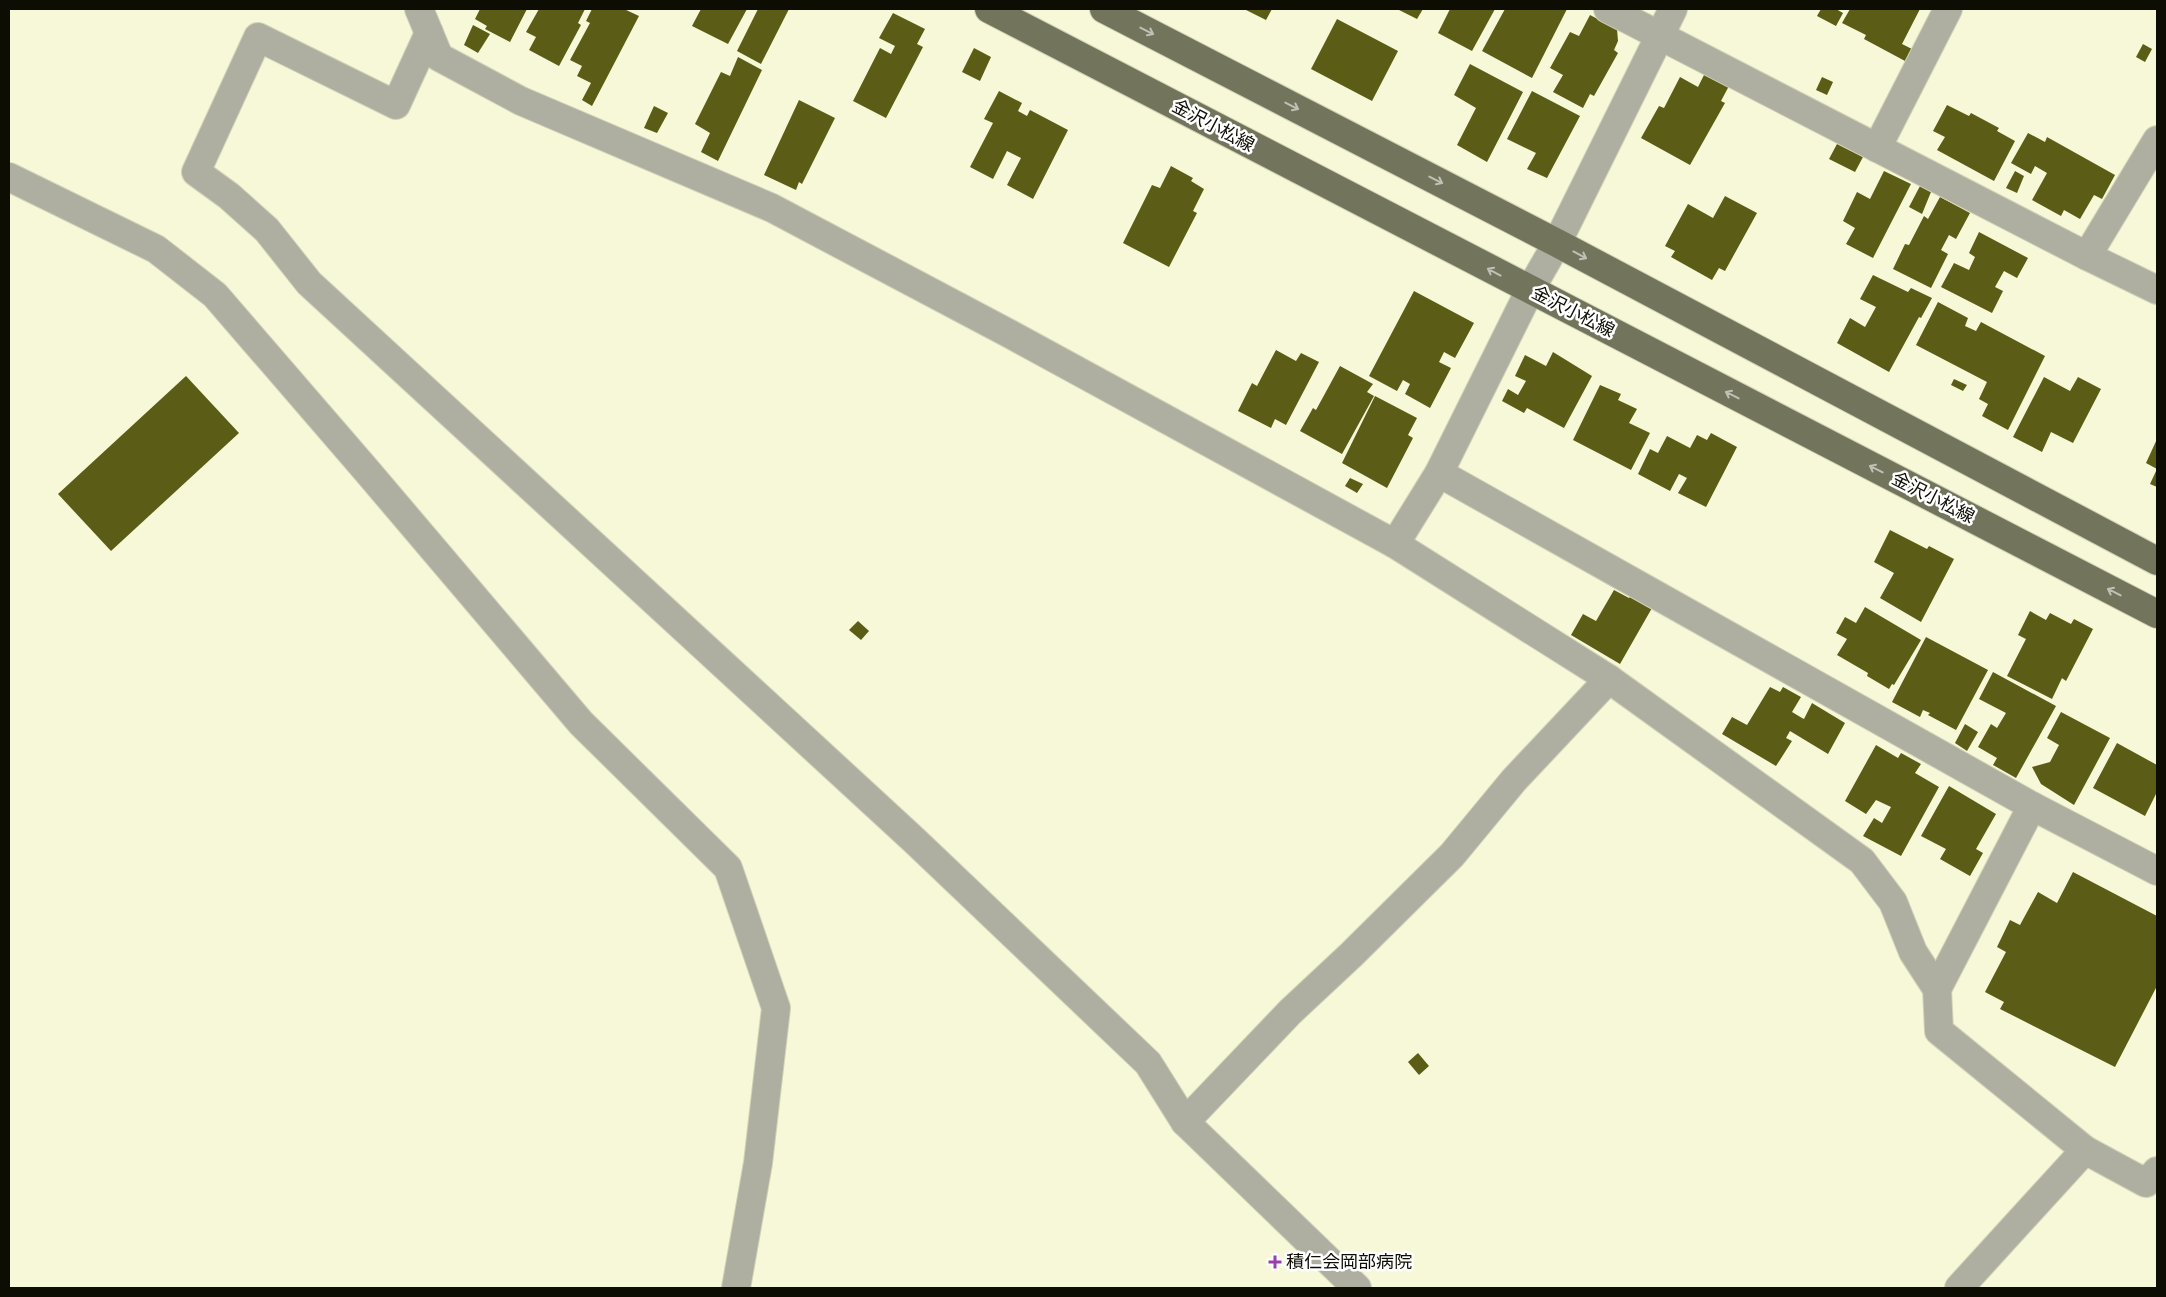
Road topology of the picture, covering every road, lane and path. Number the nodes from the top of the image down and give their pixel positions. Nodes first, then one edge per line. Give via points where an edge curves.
1 (989, 9) edge
2 (1104, 9) edge
3 (1608, 9) edge
4 (1673, 9) edge
5 (1948, 9) edge
6 (424, 21) edge
7 (1660, 36) junction
8 (2157, 140) edge
9 (1877, 148) junction
10 (9, 177) edge
11 (1557, 243) junction
12 (2087, 256) junction
13 (1530, 290) junction
14 (2157, 290) edge
15 (1439, 473) junction
16 (1395, 544) junction
17 (2157, 561) edge
18 (2157, 614) edge
19 (1609, 679) junction
20 (2032, 806) junction
21 (2157, 872) edge
22 (1937, 989) junction
23 (1185, 1122) junction
24 (2085, 1150) junction
25 (2154, 1181) edge
26 (736, 1288) edge
27 (1357, 1288) edge
28 (1959, 1288) edge

13 -> 1 main road, 金沢小松線
2 -> 11 main road
3 - 7 street
4 - 7 street
5 - 9 street
6 - 16 street via 439,57 521,101 772,208
6 - 23 street via 396,105 258,37 196,172 268,230 309,283 900,828 1148,1063
7 - 9 street
7 - 11 street
8 - 12 street
9 - 12 street
10 - 26 street via 156,249 215,295 581,723 728,868 776,1008 758,1163
11 - 13 street
11 -> 17 main road
12 - 14 street
13 - 15 street
18 -> 13 main road, 金沢小松線
15 - 16 street
15 - 20 street
16 - 19 street
19 - 22 street via 1862,861 1893,902 1913,952
19 - 23 street via 1514,780 1452,855 1290,1012
20 - 21 street
20 - 22 street
22 - 24 street via 1939,1031
23 - 27 street
24 - 25 street
24 - 28 street

